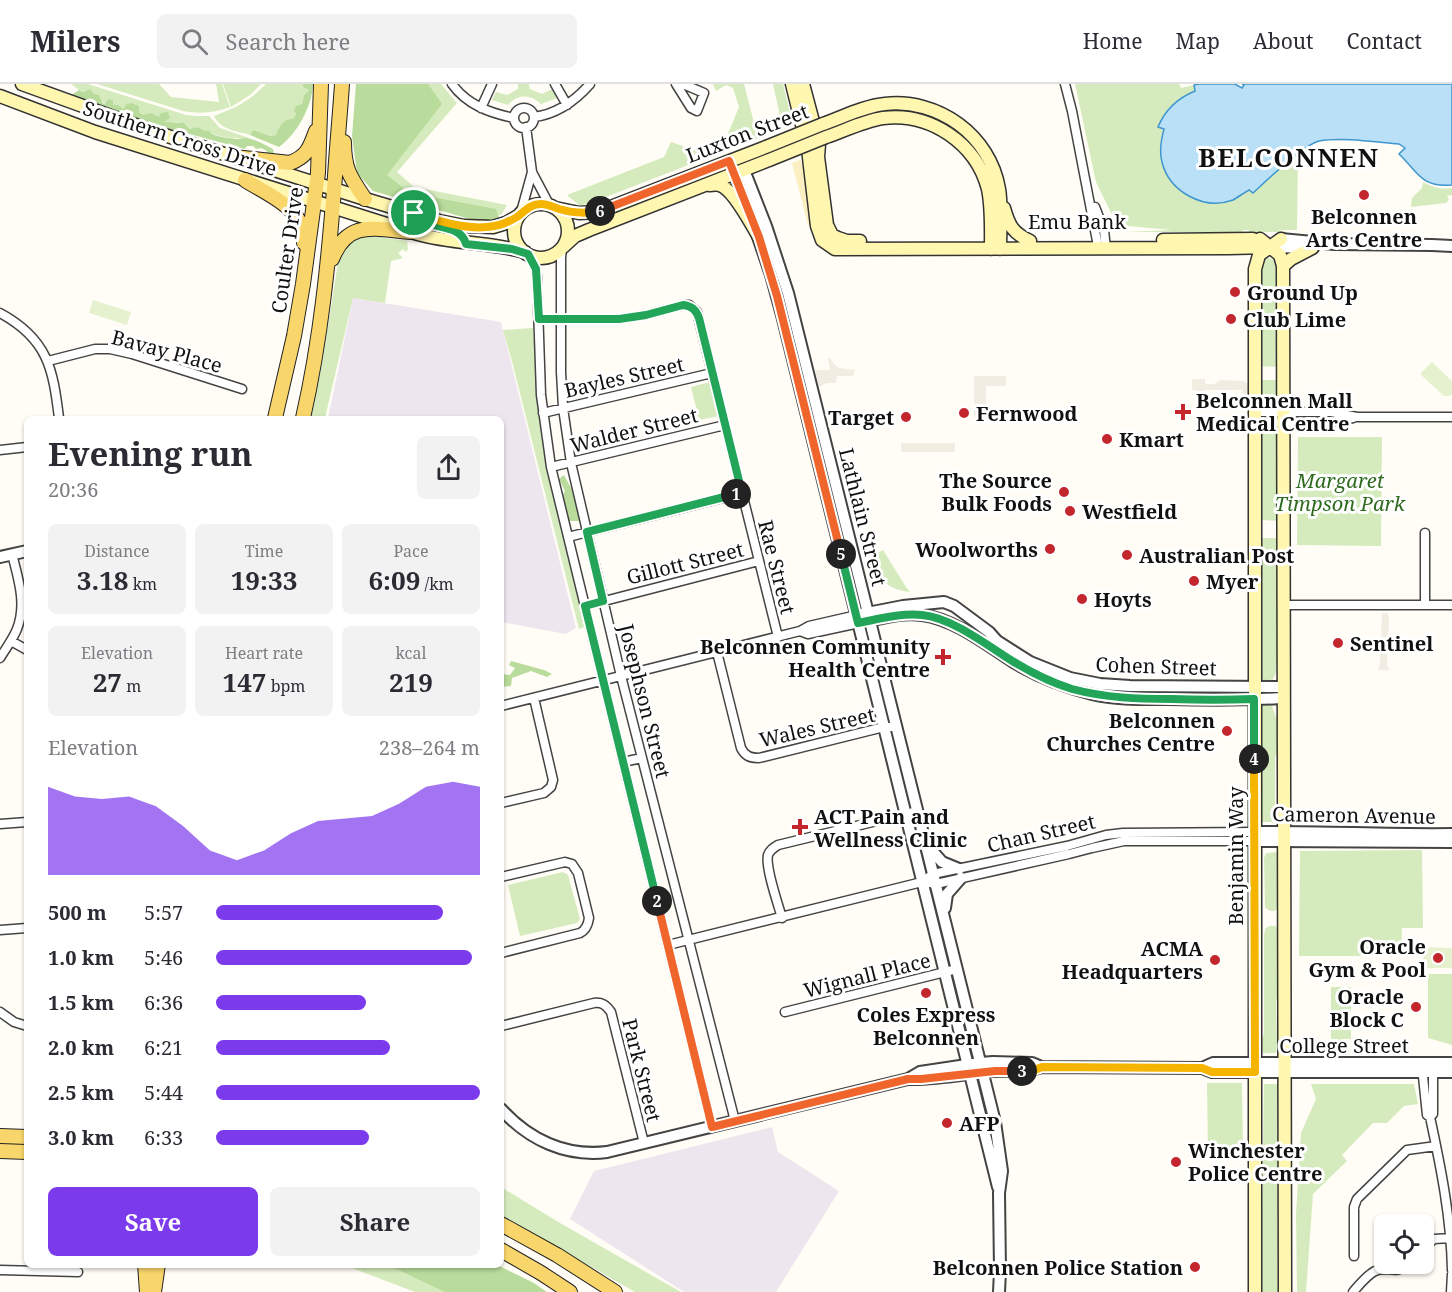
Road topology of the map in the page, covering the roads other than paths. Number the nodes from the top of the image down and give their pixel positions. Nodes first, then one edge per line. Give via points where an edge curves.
1 (22, 84) edge
2 (321, 84) edge
3 (342, 84) edge
4 (452, 84) edge
5 (492, 84) edge
6 (555, 84) edge
7 (590, 84) edge
8 (676, 84) edge
9 (683, 84) edge
10 (792, 84) edge
11 (803, 84) edge
12 (1065, 84) edge
13 (0, 96) edge
14 (567, 105) junction
15 (481, 108) junction
16 (340, 110) junction
17 (534, 117) junction
18 (514, 118) junction
19 (320, 121) junction
20 (526, 128) junction
21 (153, 131) junction
22 (148, 149) junction
23 (234, 157) junction
24 (734, 159) junction
25 (532, 172) junction
26 (739, 172) junction
27 (245, 180) junction
28 (317, 183) junction
29 (334, 189) junction
30 (999, 190) junction
31 (685, 193) junction
32 (365, 199) junction
33 (314, 202) junction
34 (552, 207) junction
35 (333, 208) junction
36 (414, 213) junction
37 (520, 214) junction
38 (411, 232) junction
39 (759, 237) junction
40 (1281, 239) joint
41 (1030, 241) junction
42 (1265, 243) junction
43 (466, 244) junction
44 (1334, 244) junction
45 (995, 245) junction
46 (1102, 245) junction
47 (1452, 246) edge
48 (562, 247) junction
49 (1229, 248) junction
50 (1312, 248) junction
51 (526, 253) junction
52 (1284, 266) junction
53 (1255, 269) junction
54 (327, 270) junction
55 (303, 284) junction
56 (0, 313) edge
57 (539, 319) junction
58 (561, 320) junction
59 (48, 361) junction
60 (712, 373) junction
61 (242, 389) dead end
62 (563, 408) junction
63 (543, 413) junction
64 (59, 416) edge
65 (275, 416) edge
66 (303, 416) edge
67 (1284, 417) junction
68 (1452, 417) edge
69 (1254, 418) junction
70 (725, 425) junction
71 (24, 447) edge
72 (0, 450) edge
73 (571, 463) junction
74 (550, 467) junction
75 (742, 493) junction
76 (587, 532) junction
77 (1425, 532) dead end
78 (567, 537) junction
79 (24, 552) edge
80 (12, 554) junction
81 (0, 557) edge
82 (759, 561) junction
83 (603, 601) junction
84 (1284, 605) junction
85 (1425, 605) junction
86 (1452, 605) edge
87 (585, 606) junction
88 (870, 617) junction
89 (857, 619) junction
90 (778, 637) junction
91 (11, 641) junction
92 (24, 648) edge
93 (717, 652) junction
94 (0, 658) edge
95 (621, 676) junction
96 (603, 680) junction
97 (1254, 693) junction
98 (1284, 693) junction
99 (534, 698) junction
100 (504, 705) edge
101 (884, 727) junction
102 (897, 727) junction
103 (642, 758) junction
104 (623, 762) junction
105 (504, 803) edge
106 (918, 811) junction
107 (906, 814) junction
108 (24, 822) edge
109 (0, 824) edge
110 (1452, 834) edge
111 (1255, 836) junction
112 (1284, 836) junction
113 (1452, 842) edge
114 (926, 843) junction
115 (960, 873) junction
116 (504, 876) edge
117 (935, 879) junction
118 (922, 882) junction
119 (944, 915) junction
120 (782, 918) junction
121 (24, 928) edge
122 (0, 930) edge
123 (688, 940) junction
124 (668, 945) junction
125 (504, 952) edge
126 (957, 969) junction
127 (945, 972) junction
128 (0, 1012) edge
129 (785, 1012) dead end
130 (24, 1025) edge
131 (504, 1025) edge
132 (1452, 1063) edge
133 (1255, 1067) junction
134 (1284, 1067) junction
135 (1427, 1067) junction
136 (981, 1068) junction
137 (969, 1069) junction
138 (1452, 1072) edge
139 (504, 1112) edge
140 (735, 1121) junction
141 (712, 1127) junction
142 (0, 1136) edge
143 (24, 1137) edge
144 (644, 1143) junction
145 (1436, 1146) junction
146 (0, 1151) edge
147 (24, 1152) edge
148 (1448, 1183) edge
149 (999, 1193) junction
150 (504, 1226) edge
151 (1451, 1238) edge
152 (1434, 1239) edge
153 (504, 1252) edge
154 (1354, 1256) dead end
155 (145, 1268) edge
156 (157, 1268) edge
157 (0, 1270) edge
158 (78, 1272) dead end
159 (1374, 1272) edge
160 (1452, 1272) edge
161 (1452, 1290) edge
162 (147, 1292) edge
163 (154, 1292) edge
164 (570, 1292) edge
165 (615, 1292) edge
166 (999, 1292) edge
167 (1256, 1292) edge
168 (1285, 1292) edge
169 (1353, 1292) edge

1 - 21 main road, Southern Cross Drive
2 - 19 main road, Coulter Drive
3 - 16 main road, Coulter Drive
4 - 15 street
5 - 15 street
6 - 14 street
7 - 14 street
8 - 9 street via 697,111 704,93
10 - 45 main road, Emu Bank via 808,149 817,226 829,246 847,249
11 - 45 main road, Emu Bank via 819,144 827,225 832,235 847,241
12 - 46 street
13 - 22 main road, Southern Cross Drive
14 - 17 street
15 - 18 street
16 - 29 main road, Coulter Drive
16 - 32 main road via 348,172
17 - 18 street via 525,108 517,110
17 - 20 street
18 - 20 street via 518,126
19 - 23 main road via 309,149 298,160 283,163
19 - 28 main road, Coulter Drive
20 - 25 street
21 - 22 main road
21 - 23 main road, Southern Cross Drive
22 - 27 main road, Southern Cross Drive
23 - 28 main road, Southern Cross Drive
24 - 26 main road
24 - 30 main road, Luxton Street, bridge via 869,107 909,104 956,121 974,137 989,159
24 - 34 main road, Luxton Street via 598,212 579,213
25 - 34 street
25 - 37 street
26 - 31 main road, Luxton Street
26 - 39 street, Lathlain Street
26 - 45 main road, Luxton Street, bridge via 874,119 911,118 948,133 969,151 987,186
26 - 88 street, Lathlain Street via 766,226 788,293
27 - 33 main road, Southern Cross Drive
27 - 55 main road via 284,204 300,221 304,236
28 - 29 main road
28 - 33 main road, Coulter Drive
29 - 32 main road
29 - 35 main road, Coulter Drive
30 - 41 main road via 1009,224 1018,236
30 - 45 main road, Luxton Street
31 - 39 main road via 708,185 726,188
31 - 48 main road, Luxton Street via 575,236
32 - 36 main road
33 - 35 main road
33 - 55 main road, Coulter Drive
34 - 37 main road via 535,205
34 - 48 main road via 563,215 567,225
35 - 38 main road
35 - 54 main road, Coulter Drive
36 - 37 main road via 464,226 493,227
36 - 43 main road via 428,223 457,232
37 - 51 main road via 514,236
38 - 43 main road
38 - 54 main road via 367,229 350,233 336,248
39 - 89 street, Lathlain Street
40 - 42 main road, Emu Bank
40 - 44 street, Emu Bank
41 - 45 main road, Emu Bank
41 - 46 main road, Emu Bank
42 - 46 main road, Emu Bank
42 - 49 main road, Emu Bank
42 - 50 street, Emu Bank
42 - 52 main road via 1280,255
42 - 53 main road
43 - 51 main road
44 - 47 street, Emu Bank
44 - 50 street, Emu Bank
45 - 46 main road, Emu Bank
46 - 49 main road, Emu Bank
48 - 51 main road via 546,257
48 - 58 street, Josephson Street
49 - 53 main road via 1243,254
50 - 52 main road
51 - 57 street, Josephson Street via 536,269
52 - 67 main road
53 - 69 main road, Benjamin Way
54 - 66 main road, Coulter Drive
55 - 65 main road, Coulter Drive
56 - 59 street via 30,334
57 - 58 street, Rae Street
57 - 63 street, Josephson Street
58 - 60 street, Rae Street via 619,319 688,305 697,312
58 - 62 street, Josephson Street
59 - 61 street, Bavay Place via 95,349 117,350
59 - 64 street
60 - 62 street, Bayles Street
60 - 70 street, Rae Street
62 - 63 street, Bayles Street
62 - 73 street, Josephson Street
63 - 74 street, Josephson Street
67 - 68 street via 1331,412 1357,417
67 - 69 street
67 - 84 main road
69 - 97 main road, Benjamin Way
70 - 73 street, Walder Street
70 - 75 street, Rae Street
71 - 72 street
73 - 74 street, Walder Street
73 - 76 street, Josephson Street
74 - 78 street, Josephson Street
75 - 76 street
75 - 82 street, Rae Street
76 - 78 street
76 - 83 street, Josephson Street
77 - 85 street
78 - 87 street, Josephson Street
79 - 80 street
80 - 81 street
80 - 91 street via 22,604
82 - 83 street, Gillott Street
82 - 90 street, Rae Street
83 - 87 street, Gillott Street
83 - 95 street, Josephson Street
84 - 85 street
84 - 98 main road
85 - 86 street
87 - 96 street, Josephson Street
88 - 89 street, Cohen Street
88 - 97 street, Cohen Street via 911,614 938,618 1039,676 1094,694 1127,699
88 - 97 street, Cohen Street via 903,606 944,602 1030,662 1070,678 1100,684
88 - 102 street, Lathlain Street
89 - 90 street, Cohen Street via 808,634 801,631
89 - 101 street, Lathlain Street
90 - 93 street, Cohen Street
91 - 92 street
91 - 94 street
93 - 95 street, Cohen Street
93 - 101 street, Wales Street via 741,747 748,757 759,758
95 - 96 street, Cohen Street
95 - 103 street, Josephson Street
96 - 99 street, Cohen Street
96 - 104 street, Josephson Street
97 - 98 street, Cohen Street
97 - 111 main road, Benjamin Way
98 - 112 main road
99 - 100 street, Cohen Street
99 - 105 street via 553,780 544,793
101 - 102 street, Wales Street
101 - 107 street, Lathlain Street
102 - 106 street, Lathlain Street
103 - 104 street
103 - 123 street, Josephson Street
104 - 124 street, Josephson Street
106 - 107 street
106 - 114 street, Lathlain Street
107 - 118 street, Lathlain Street
107 - 120 street via 773,848 767,863
108 - 109 street
110 - 112 street, Cameron Avenue
111 - 112 street, Cameron Avenue
111 - 115 street, Chan Street via 1114,834
111 - 133 main road, Benjamin Way
112 - 113 street, Cameron Avenue
112 - 134 main road
114 - 115 street via 942,862
114 - 117 street, Lathlain Street
115 - 117 street, Chan Street
115 - 119 street via 947,894
116 - 125 street via 565,862 572,864 578,873 589,918 580,933
117 - 118 street, Chan Street
117 - 119 street, Lathlain Street
118 - 120 street
118 - 127 street, Lathlain Street
119 - 126 street, Lathlain Street
120 - 123 street
121 - 122 street
123 - 124 street
123 - 140 street, Josephson Street
124 - 141 street, Josephson Street
126 - 127 street, Wignall Place
126 - 136 street, Lathlain Street
127 - 129 street, Wignall Place
127 - 137 street, Lathlain Street
128 - 130 street
131 - 144 street, Park Street via 594,1003 608,1007
132 - 135 street, College Street
133 - 134 street, College Street
133 - 136 street, College Street via 1212,1072 1202,1068
133 - 167 main road, Benjamin Way
134 - 135 street, College Street
134 - 168 main road
135 - 138 street, College Street
135 - 145 street
136 - 137 street, College Street
136 - 149 street, Lathlain Street via 1001,1162
137 - 140 street, College Street via 908,1079
137 - 149 street, Lathlain Street
139 - 144 street, College Street via 533,1137 560,1149 598,1153
140 - 141 street, College Street
141 - 144 street, College Street
142 - 143 main road
145 - 148 street
145 - 154 street via 1407,1150 1357,1199
146 - 147 main road
148 - 151 street
149 - 166 street, Lathlain Street
150 - 165 main road
151 - 152 street
151 - 160 street
153 - 164 main road
155 - 162 main road
156 - 163 main road
157 - 158 street
159 - 169 street
160 - 161 street

